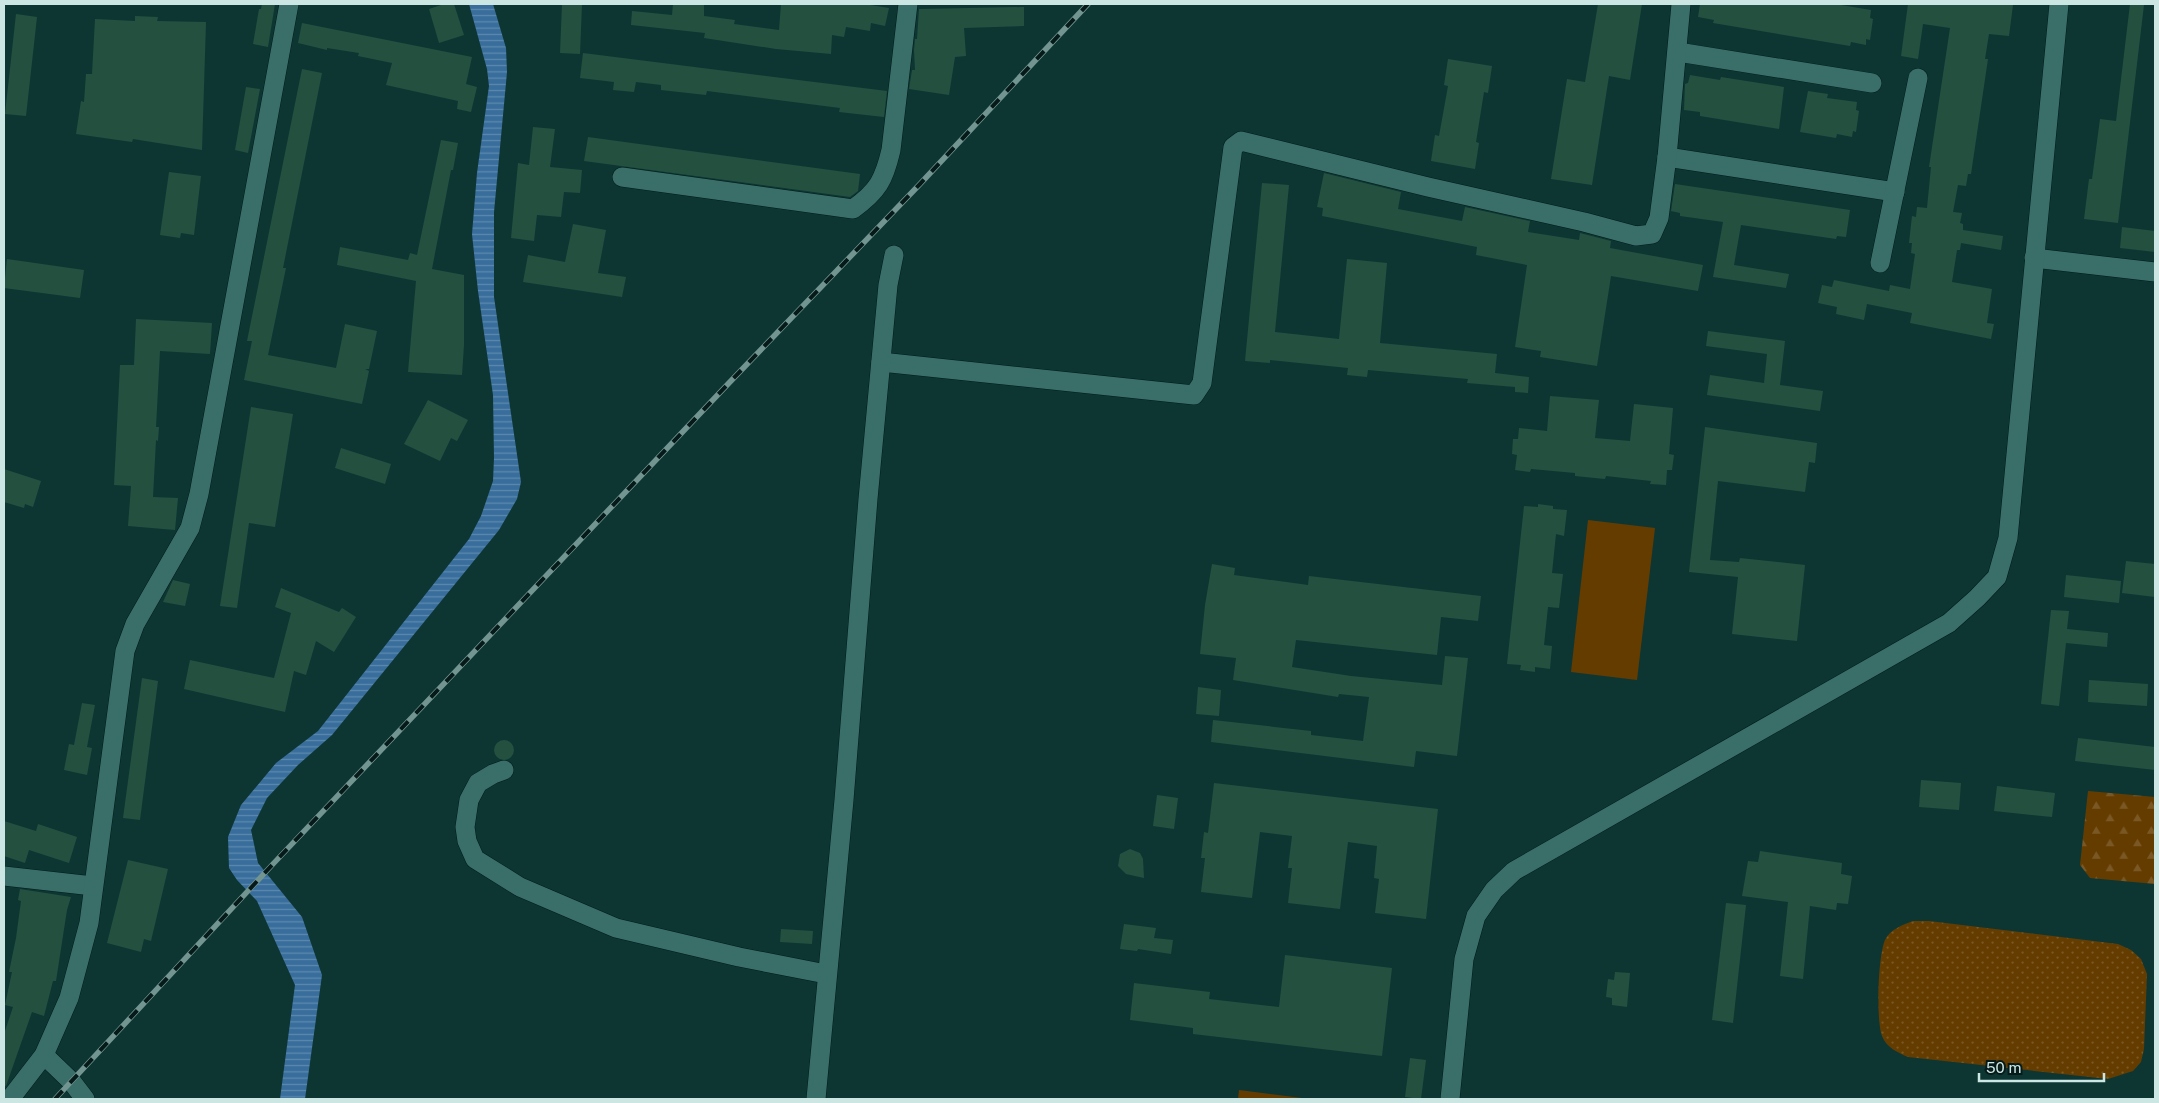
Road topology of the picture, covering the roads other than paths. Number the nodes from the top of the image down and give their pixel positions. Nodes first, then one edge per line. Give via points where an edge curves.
1 (290, 4) edge
2 (908, 4) edge
3 (1681, 4) edge
4 (2059, 4) edge
5 (1678, 52) junction
6 (1918, 78) dead end
7 (1872, 83) dead end
8 (1667, 157) junction
9 (622, 176) dead end
10 (1895, 192) junction
11 (894, 255) dead end
12 (2034, 258) junction
13 (1880, 263) dead end
14 (2155, 272) edge
15 (881, 362) junction
16 (504, 770) dead end
17 (4, 876) edge
18 (94, 886) junction
19 (826, 974) junction
20 (44, 1055) junction
21 (10, 1099) edge
22 (85, 1099) edge
23 (816, 1099) edge
24 (1450, 1099) edge

1 - 18 street via 199,494 190,528 135,624 125,651
2 - 9 street via 886,170 872,196 853,209
3 - 5 street
4 - 12 street
5 - 7 street
5 - 8 street
6 - 10 street
8 - 10 street
8 - 15 street via 1659,218 1652,234 1636,236 1240,141 1233,147 1202,383 1194,395
10 - 13 street
11 - 15 street
12 - 14 street
12 - 24 street via 2008,538 1997,577 1949,623 1514,871 1494,890 1476,916 1464,959
15 - 19 street via 846,782
16 - 19 street via 478,782 469,800 465,827 475,859 520,887 616,928
17 - 18 street
18 - 20 street via 89,923 69,998
19 - 23 street
20 - 21 street
20 - 22 street

